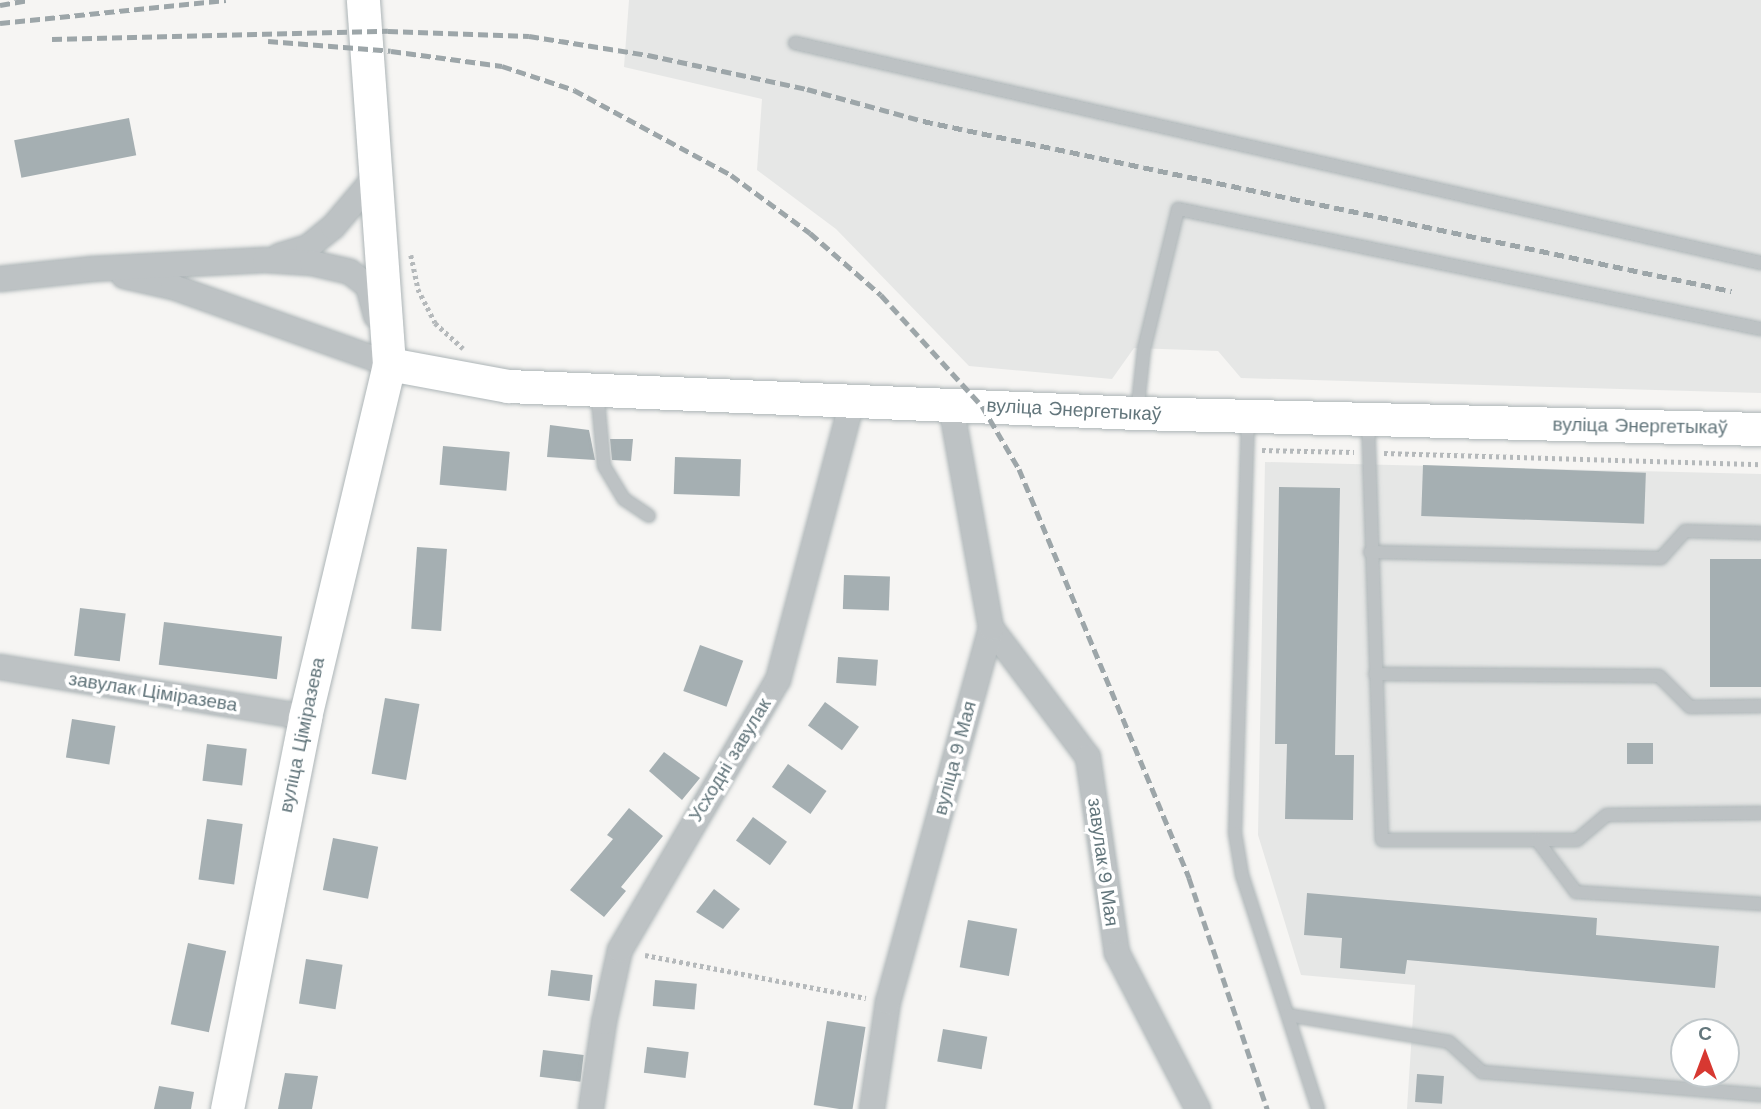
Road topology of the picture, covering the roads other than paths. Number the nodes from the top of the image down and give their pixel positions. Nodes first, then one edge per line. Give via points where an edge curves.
1 (363, 0) edge
2 (795, 43) dead end
3 (378, 174) junction
4 (265, 260) junction
5 (1761, 263) edge
6 (92, 269) junction
7 (0, 279) edge
8 (1761, 329) edge
9 (389, 364) junction
10 (597, 390) junction
11 (852, 401) junction
12 (951, 406) junction
13 (1137, 413) junction
14 (1248, 417) junction
15 (1368, 420) junction
16 (1761, 429) edge
17 (649, 516) dead end
18 (1761, 533) edge
19 (1370, 552) junction
20 (991, 628) junction
21 (0, 667) edge
22 (1375, 674) junction
23 (1761, 706) edge
24 (305, 717) junction
25 (1761, 813) edge
26 (1537, 840) junction
27 (1761, 904) edge
28 (1288, 1015) junction
29 (1761, 1095) edge
30 (227, 1109) edge
31 (591, 1109) edge
32 (872, 1109) edge
33 (1198, 1109) edge
34 (1318, 1109) edge

1 - 3 main road, вуліца Ціміразева
2 - 5 lane
3 - 4 street via 333,227 309,247
3 - 9 main road, вуліца Ціміразева
4 - 6 street
4 - 9 street via 312,262 350,272 368,286
6 - 7 street
6 - 9 street via 173,287
8 - 13 lane via 1178,209 1144,349
9 - 10 main road, вуліца Энергетыкаў via 508,386
9 - 24 main road, вуліца Ціміразева
10 - 11 main road, вуліца Энергетыкаў
10 - 17 lane via 604,466 624,499
11 - 12 main road, вуліца Энергетыкаў
11 - 31 street, Усходні завулак via 778,680 620,950
12 - 13 main road, вуліца Энергетыкаў
12 - 20 street, вуліца 9 Мая
13 - 14 main road, вуліца Энергетыкаў
14 - 15 main road, вуліца Энергетыкаў
14 - 28 lane via 1235,833 1242,875
15 - 16 main road, вуліца Энергетыкаў
15 - 19 lane
18 - 19 lane via 1685,531 1661,558
19 - 22 lane
20 - 32 street, вуліца 9 Мая via 888,1002
20 - 33 street, завулак 9 Мая via 1088,757 1117,953
21 - 24 street, завулак Ціміразева
22 - 23 lane via 1659,676 1690,707
22 - 26 lane via 1382,840
24 - 30 main road, вуліца Ціміразева
25 - 26 lane via 1607,815 1577,840
26 - 27 lane via 1576,892
28 - 29 lane via 1449,1042 1482,1072
28 - 34 lane

